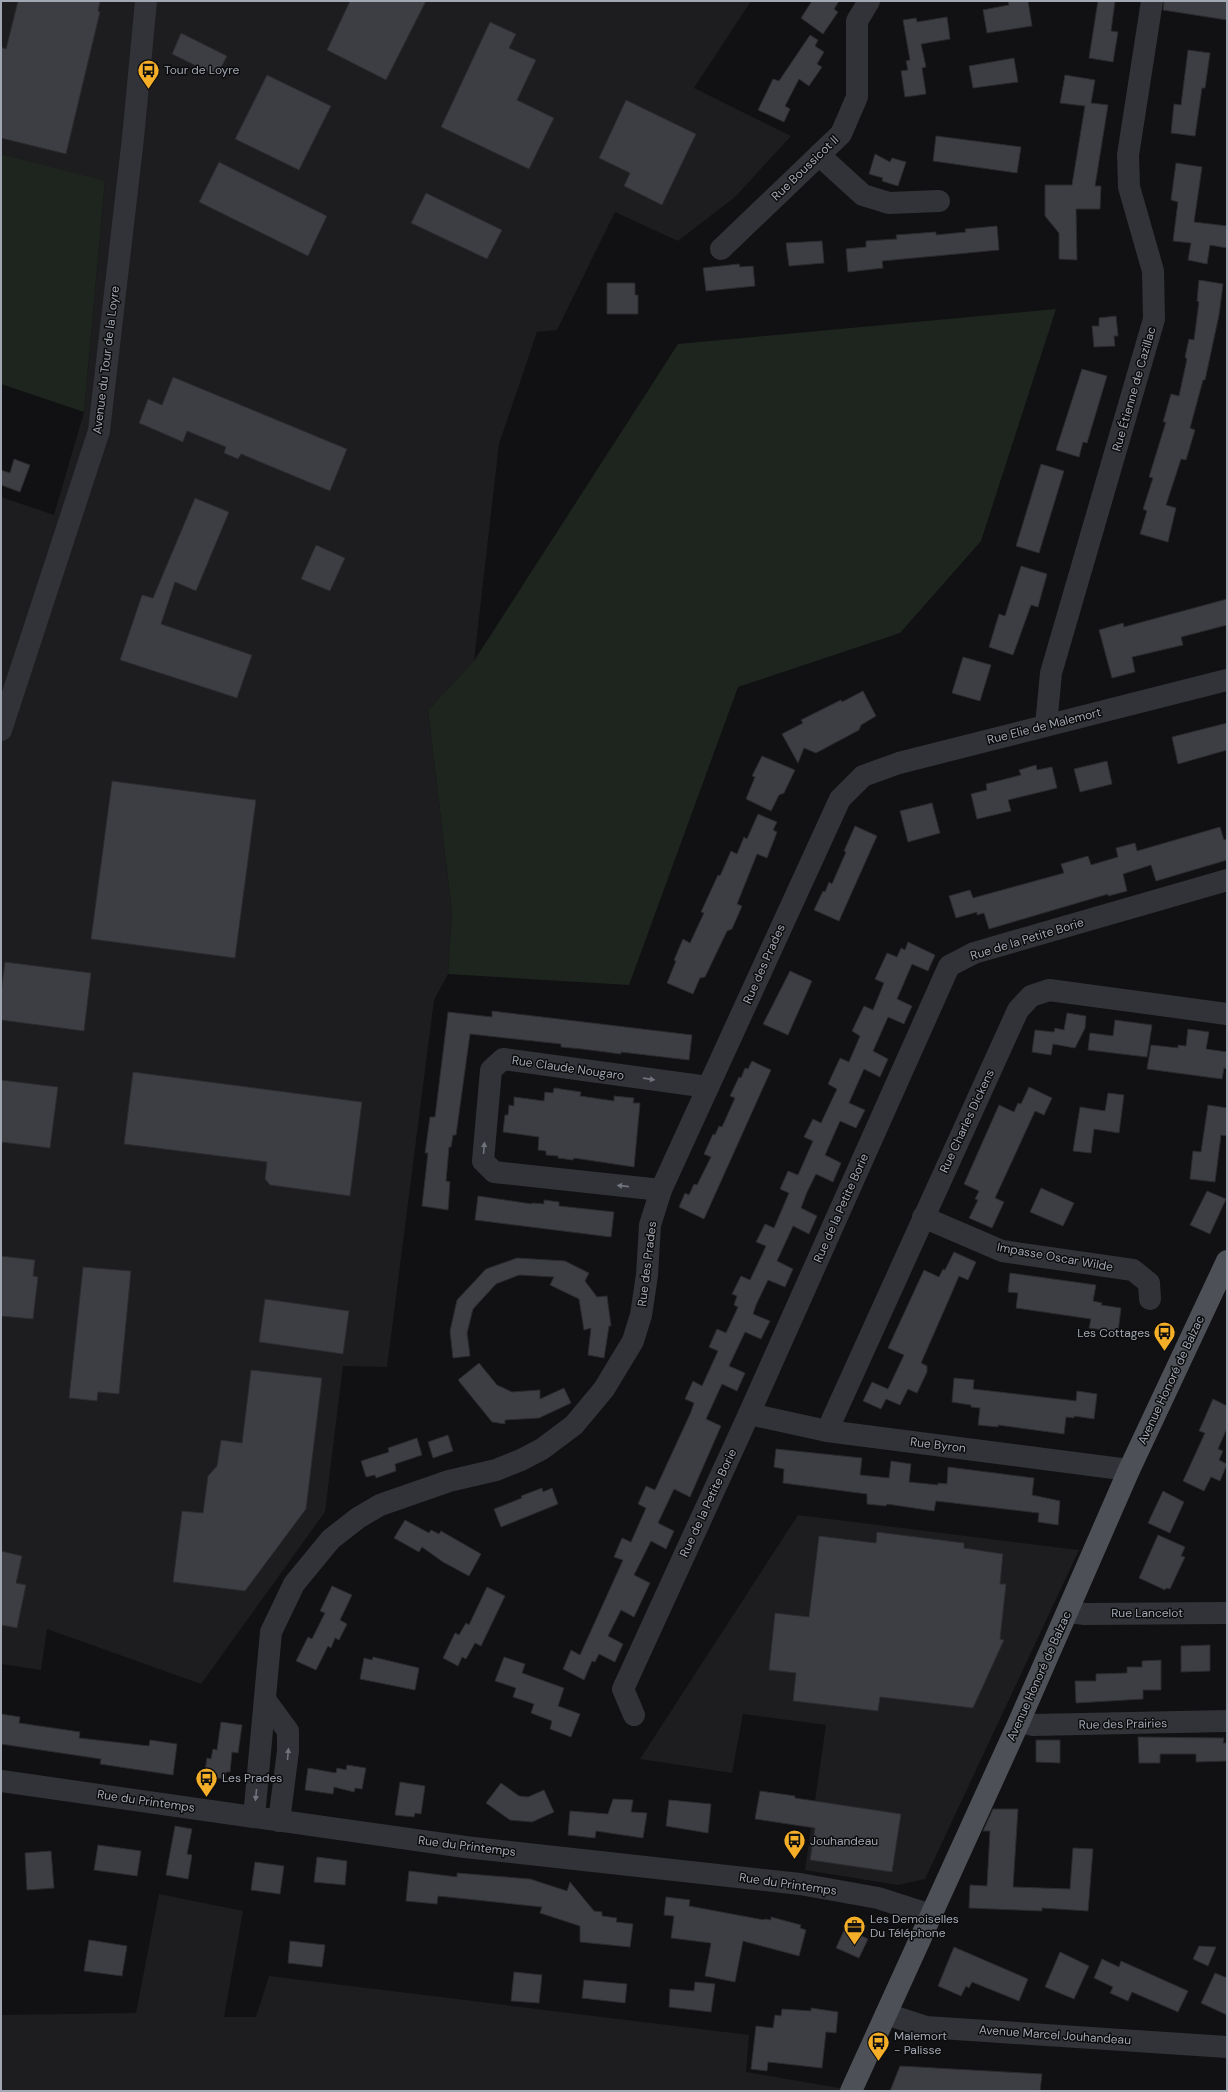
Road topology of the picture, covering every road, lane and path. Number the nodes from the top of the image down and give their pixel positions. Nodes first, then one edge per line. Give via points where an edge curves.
1 (146, 1) edge
2 (869, 1) edge
3 (1152, 1) edge
4 (819, 155) junction
5 (938, 201) dead end
6 (721, 249) dead end
7 (1227, 680) edge
8 (1046, 725) junction
9 (1, 730) edge
10 (863, 776) joint
11 (1227, 880) edge
12 (1227, 1014) edge
13 (708, 1087) junction
14 (661, 1190) junction
15 (923, 1218) junction
16 (1227, 1261) edge
17 (1150, 1299) dead end
18 (748, 1414) junction
19 (827, 1431) junction
20 (1130, 1470) junction
21 (1068, 1612) junction
22 (1227, 1613) edge
23 (266, 1701) junction
24 (634, 1715) dead end
25 (1019, 1722) junction
26 (1227, 1722) edge
27 (1, 1780) edge
28 (254, 1817) junction
29 (279, 1820) junction
30 (931, 1915) junction
31 (886, 2014) junction
32 (1227, 2047) edge
33 (851, 2091) edge

1 - 9 street, Avenue du Tour de la Loyre via 99,431
2 - 4 street, Rue Boussicot II via 858,20 856,97 841,134
3 - 8 street, Rue Étienne de Cazillac via 1128,155 1129,187 1153,271 1154,319 1051,673
4 - 5 street via 863,195 889,203
4 - 6 street, Rue Boussicot II
7 - 8 street, Rue Elie de Malemort
8 - 10 street, Rue Elie de Malemort via 899,763
10 - 13 street, Rue des Prades via 840,799 830,819
11 - 18 street, Rue de la Petite Borie via 974,953 949,966
12 - 15 street, Rue Charles Dickens via 1049,990 1031,996 1018,1010
13 - 14 street, Rue des Prades
14 -> 13 street, Rue Claude Nougaro via 494,1172 483,1161 491,1070 503,1059
14 - 23 street, Rue des Prades via 650,1225 641,1315 633,1340 604,1389 574,1425 542,1449 496,1470 449,1481 380,1505 331,1539 294,1584 271,1632
15 - 17 street, Impasse Oscar Wilde via 1002,1251 1133,1270 1149,1283
15 - 19 street, Rue Charles Dickens
16 - 20 main road, Avenue Honoré de Balzac
18 - 19 street, Rue Byron
18 - 24 street, Rue de la Petite Borie via 623,1689
19 - 20 street, Rue Byron
20 - 21 main road, Avenue Honoré de Balzac
21 - 22 street, Rue Lancelot
21 - 25 main road, Avenue Honoré de Balzac
23 -> 28 street, Rue des Prades
29 -> 23 street via 288,1751 288,1731
25 - 26 street, Rue des Prairies via 1033,1725
25 - 30 main road, Avenue Honoré de Balzac
27 - 28 street, Rue du Printemps
28 - 29 street, Rue du Printemps
29 - 30 street, Rue du Printemps via 465,1847 800,1884 878,1898
30 - 31 main road, Avenue Honoré de Balzac
31 - 32 street, Avenue Marcel Jouhandeau via 926,2027
31 - 33 main road, Avenue Honoré de Balzac

